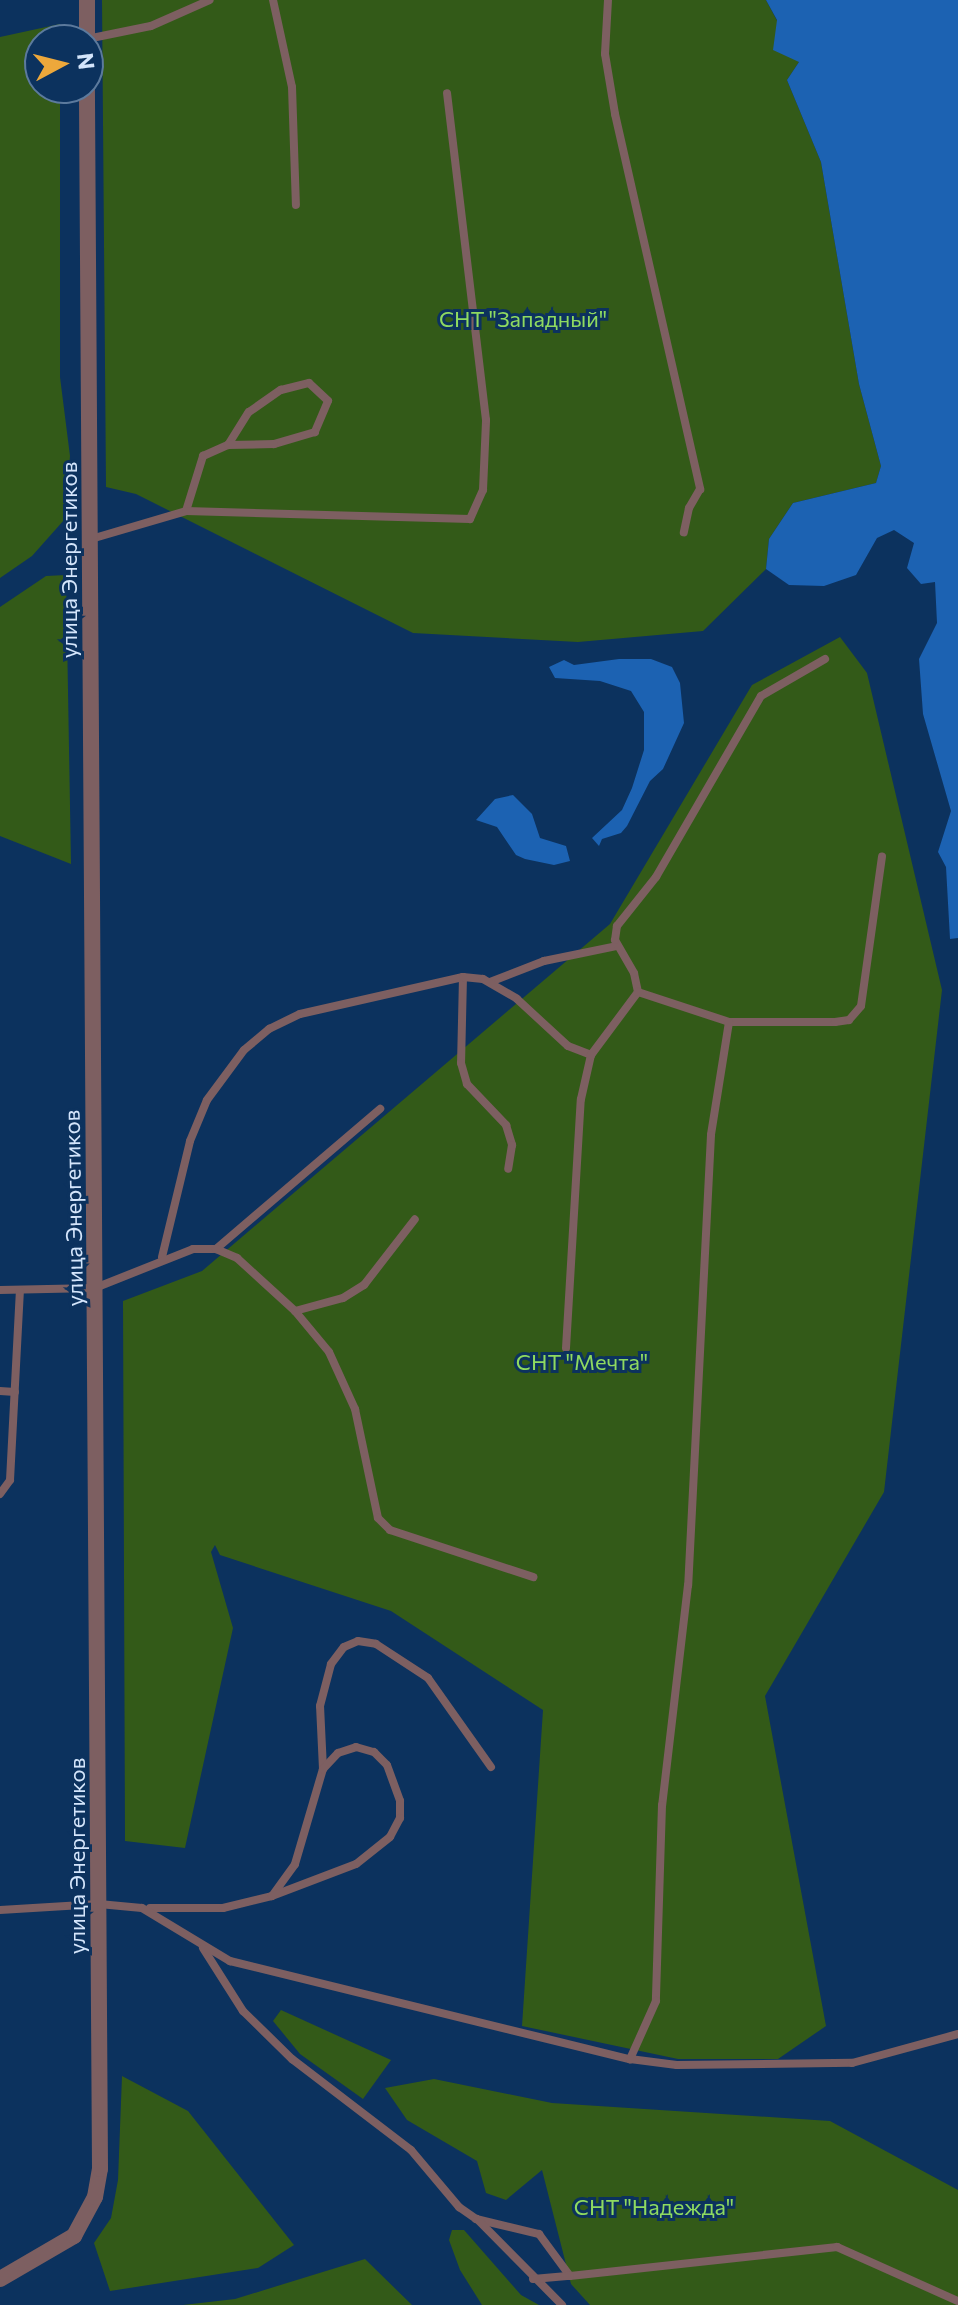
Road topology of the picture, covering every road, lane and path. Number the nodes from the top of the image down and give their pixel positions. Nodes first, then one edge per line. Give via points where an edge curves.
1 (87, 0) edge
2 (210, 0) edge
3 (273, 0) edge
4 (608, 0) edge
5 (87, 24) edge
6 (104, 36) edge
7 (447, 93) dead end
8 (87, 104) edge
9 (296, 205) dead end
10 (228, 445) junction
11 (186, 511) junction
12 (684, 532) dead end
13 (90, 539) junction
14 (825, 659) dead end
15 (882, 856) dead end
16 (617, 946) junction
17 (463, 977) junction
18 (490, 982) junction
19 (638, 992) junction
20 (729, 1022) junction
21 (591, 1055) junction
22 (380, 1109) dead end
23 (508, 1169) dead end
24 (415, 1219) dead end
25 (216, 1249) junction
26 (162, 1257) junction
27 (95, 1288) junction
28 (0, 1290) edge
29 (20, 1291) junction
30 (295, 1311) junction
31 (566, 1348) dead end
32 (0, 1391) edge
33 (15, 1392) junction
34 (0, 1494) edge
35 (533, 1577) dead end
36 (491, 1767) dead end
37 (323, 1769) junction
38 (272, 1896) junction
39 (99, 1904) junction
40 (142, 1908) junction
41 (0, 1910) edge
42 (203, 1948) junction
43 (958, 2034) edge
44 (630, 2059) junction
45 (476, 2219) junction
46 (570, 2276) junction
47 (0, 2279) edge
48 (533, 2279) junction
49 (958, 2301) edge
50 (562, 2305) edge

1 - 5 street
2 - 6 lane via 151,26
3 - 9 lane via 292,87
4 - 12 lane via 605,54 615,114 700,489
7 - 11 lane via 486,420 483,490 470,519
8 - 13 street, улица Энергетиков
10 - 10 lane via 249,412 281,390 309,383 328,401 315,432 274,444
10 - 11 lane via 203,456
11 - 13 lane
13 - 27 street, улица Энергетиков
14 - 16 lane via 774,686 750,711 656,877 617,926
15 - 20 lane via 861,1006 849,1020
16 - 18 lane via 544,961
16 - 19 lane via 634,973
17 - 18 lane
17 - 23 lane via 461,1063 467,1084 506,1125 512,1145
17 - 26 lane via 300,1014 269,1029 244,1050 207,1100 190,1141
18 - 21 lane via 568,1046
19 - 20 lane
19 - 21 lane
20 - 44 lane via 711,1135 688,1585 662,1805 656,2001
21 - 31 lane via 581,1099
22 - 25 lane
24 - 30 lane via 364,1285 343,1298
25 - 26 lane
25 - 30 lane via 237,1258
26 - 27 lane
27 - 29 lane
27 - 39 street, улица Энергетиков
28 - 29 lane
29 - 33 lane
30 - 35 lane via 343,1378 378,1518 390,1530
32 - 33 lane
33 - 34 lane via 10,1480
36 - 37 lane via 428,1678 376,1644 358,1641 344,1647 331,1664 320,1706
37 - 38 lane via 295,1864
37 - 38 lane via 338,1753 356,1747 374,1752 395,1781 400,1818 390,1837 356,1864
38 - 40 lane via 223,1908
39 - 40 lane
39 - 41 lane
39 - 47 street, улица Энергетиков via 101,2087 95,2197 74,2236
40 - 42 lane
42 - 44 lane via 230,1961
42 - 45 lane via 243,2011 292,2059 411,2150 459,2207
43 - 44 lane via 852,2063 677,2065
45 - 46 lane via 539,2234
45 - 48 lane
46 - 48 lane
46 - 49 lane via 837,2247
48 - 50 lane

